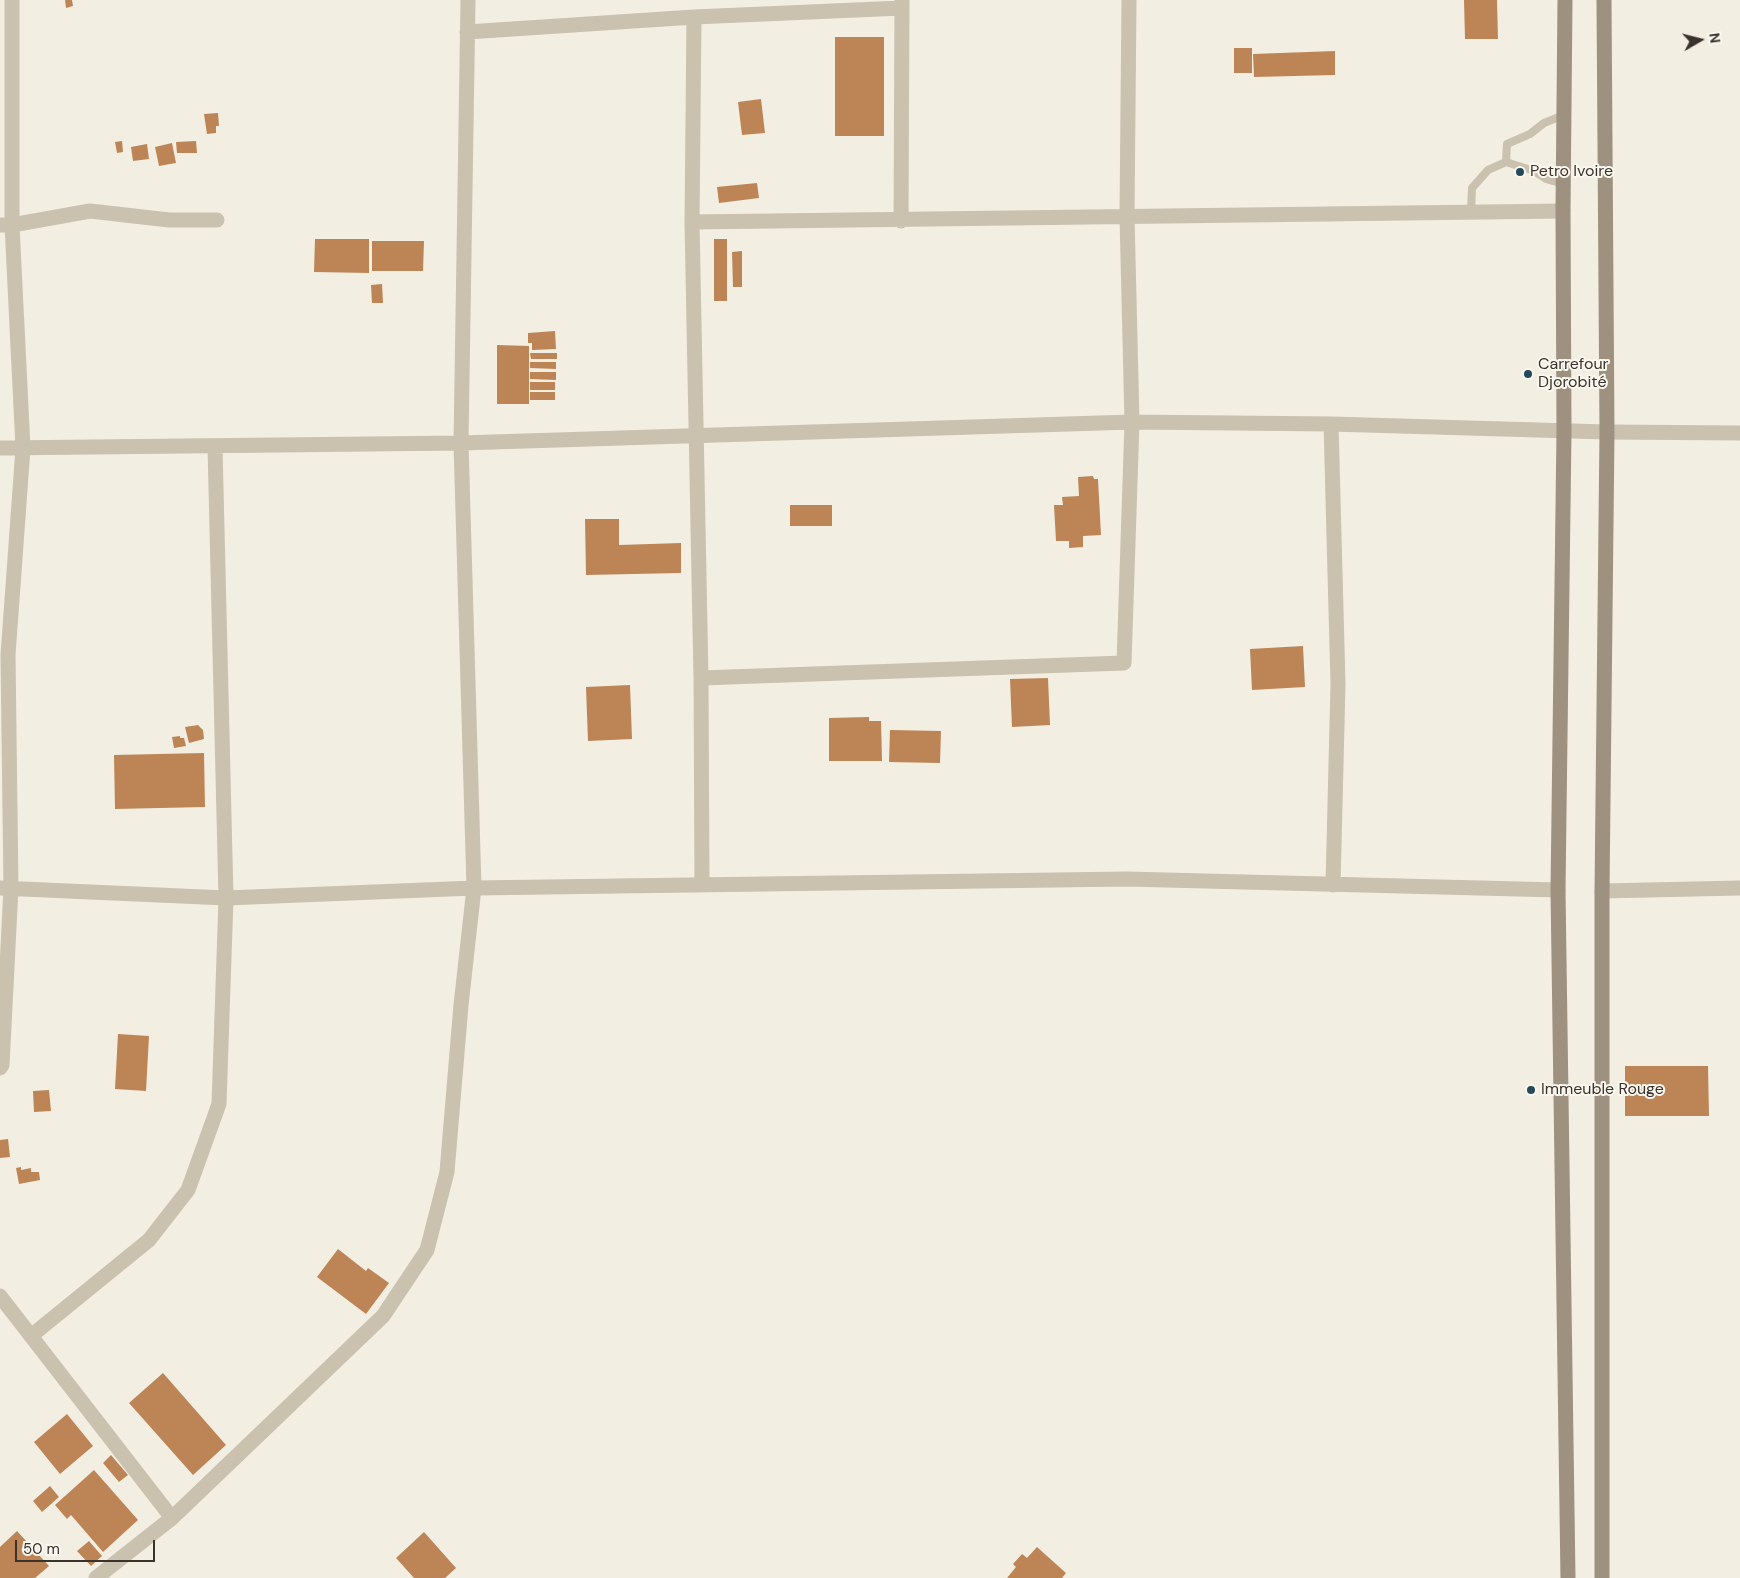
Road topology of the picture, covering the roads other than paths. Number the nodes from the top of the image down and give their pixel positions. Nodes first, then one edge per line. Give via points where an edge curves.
1 (12, 0) edge
2 (468, 0) edge
3 (1129, 0) edge
4 (1565, 0) edge
5 (1604, 0) edge
6 (902, 4) edge
7 (694, 17) junction
8 (467, 32) junction
9 (1564, 115) junction
10 (1506, 162) junction
11 (1563, 184) junction
12 (1563, 211) junction
13 (1470, 212) junction
14 (1128, 216) junction
15 (217, 220) dead end
16 (901, 221) junction
17 (692, 222) junction
18 (6, 225) edge
19 (1132, 422) junction
20 (1330, 424) junction
21 (1564, 431) junction
22 (1607, 432) junction
23 (1740, 433) edge
24 (696, 436) junction
25 (461, 443) junction
26 (215, 447) junction
27 (0, 448) edge
28 (22, 448) junction
29 (4, 656) edge
30 (700, 678) junction
31 (702, 884) junction
32 (1333, 885) junction
33 (6, 888) edge
34 (474, 888) junction
35 (1740, 888) edge
36 (1558, 890) junction
37 (1602, 891) junction
38 (226, 898) junction
39 (0, 1068) edge
40 (0, 1296) edge
41 (31, 1336) junction
42 (172, 1518) junction
43 (96, 1578) edge
44 (1568, 1578) edge
45 (1602, 1578) edge

1 - 18 street
2 - 8 street
3 - 14 street
4 - 9 main road
5 - 22 main road
6 - 7 street
6 - 16 street
7 - 8 street
7 - 17 street
8 - 25 street
9 - 10 lane via 1507,144
9 - 11 main road
10 - 11 lane
10 - 13 lane via 1488,170 1472,188
11 - 12 main road
12 - 13 street
12 - 21 main road
13 - 14 street
14 - 16 street
14 - 19 street
15 - 18 street via 169,220 90,211
16 - 17 street
17 - 24 street
18 - 28 street
19 - 20 street
19 - 24 street
19 - 30 street via 1124,663
20 - 21 street
20 - 32 street via 1338,684
21 - 22 street
21 - 36 main road
22 - 23 street
22 - 37 main road
24 - 25 street
24 - 30 street
25 - 26 street
25 - 34 street
26 - 28 street
26 - 38 street
27 - 28 street
28 - 29 street
29 - 33 street
30 - 31 street
31 - 32 street via 1127,879
31 - 34 street
32 - 36 street
33 - 38 street
33 - 39 street
34 - 38 street
34 - 42 street via 447,1172 427,1250 383,1316
35 - 37 street
36 - 44 main road
37 - 45 main road
38 - 41 street via 219,1104 188,1190 148,1240
40 - 41 street
41 - 42 street
42 - 43 street

